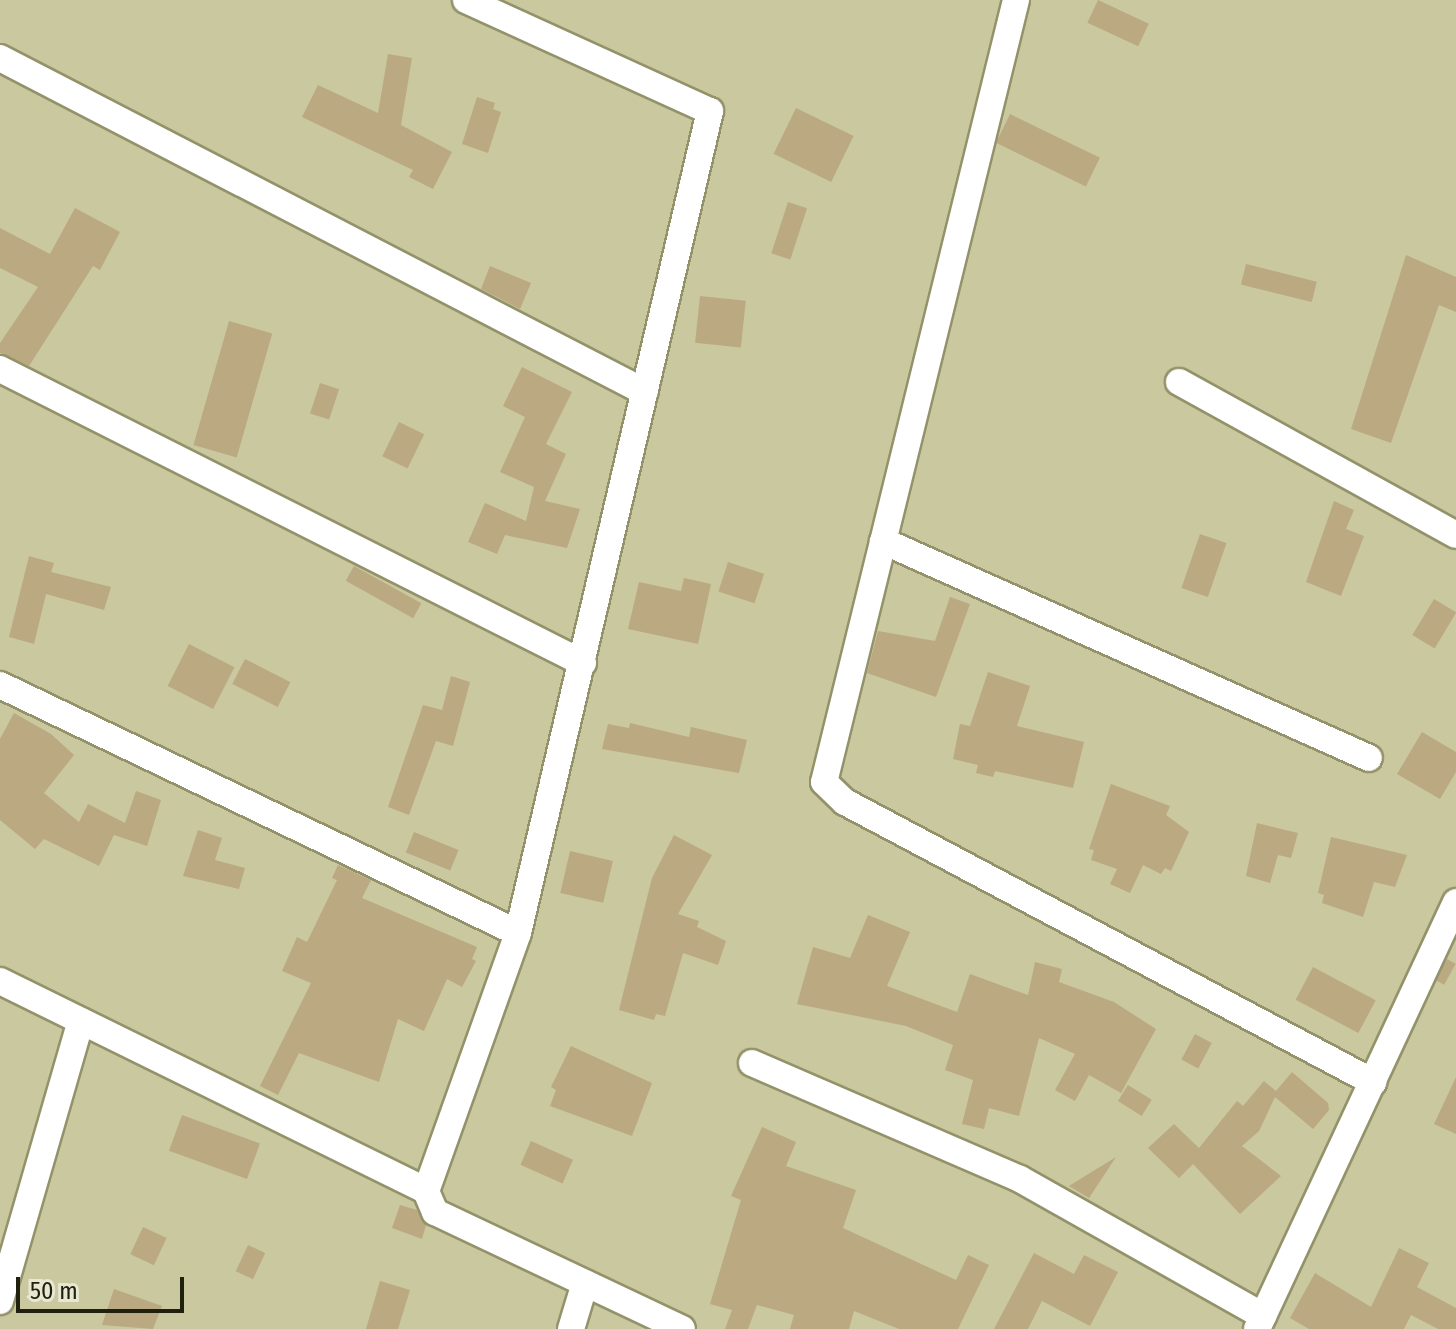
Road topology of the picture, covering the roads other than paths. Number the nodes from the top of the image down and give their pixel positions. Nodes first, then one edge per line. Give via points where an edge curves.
1 (466, 0) edge
2 (1016, 0) edge
3 (0, 58) edge
4 (0, 369) edge
5 (1179, 382) dead end
6 (645, 392) junction
7 (1456, 535) edge
8 (883, 541) junction
9 (583, 663) junction
10 (0, 685) edge
11 (1369, 758) dead end
12 (1456, 902) edge
13 (518, 933) junction
14 (0, 981) edge
15 (81, 1021) junction
16 (752, 1063) dead end
17 (1373, 1082) junction
18 (426, 1191) junction
19 (585, 1283) junction
20 (0, 1301) edge
21 (1260, 1323) edge
22 (571, 1329) edge
23 (682, 1329) edge

1 - 6 street via 710,111
2 - 8 street
3 - 6 street
4 - 9 street
5 - 7 street
6 - 9 street
8 - 11 street
8 - 17 street via 824,782 834,795
9 - 13 street
10 - 13 street
12 - 17 street
13 - 18 street
14 - 15 street
15 - 18 street
15 - 20 street
16 - 21 street via 1020,1179
17 - 21 street
18 - 19 street via 435,1212
19 - 22 street
19 - 23 street

